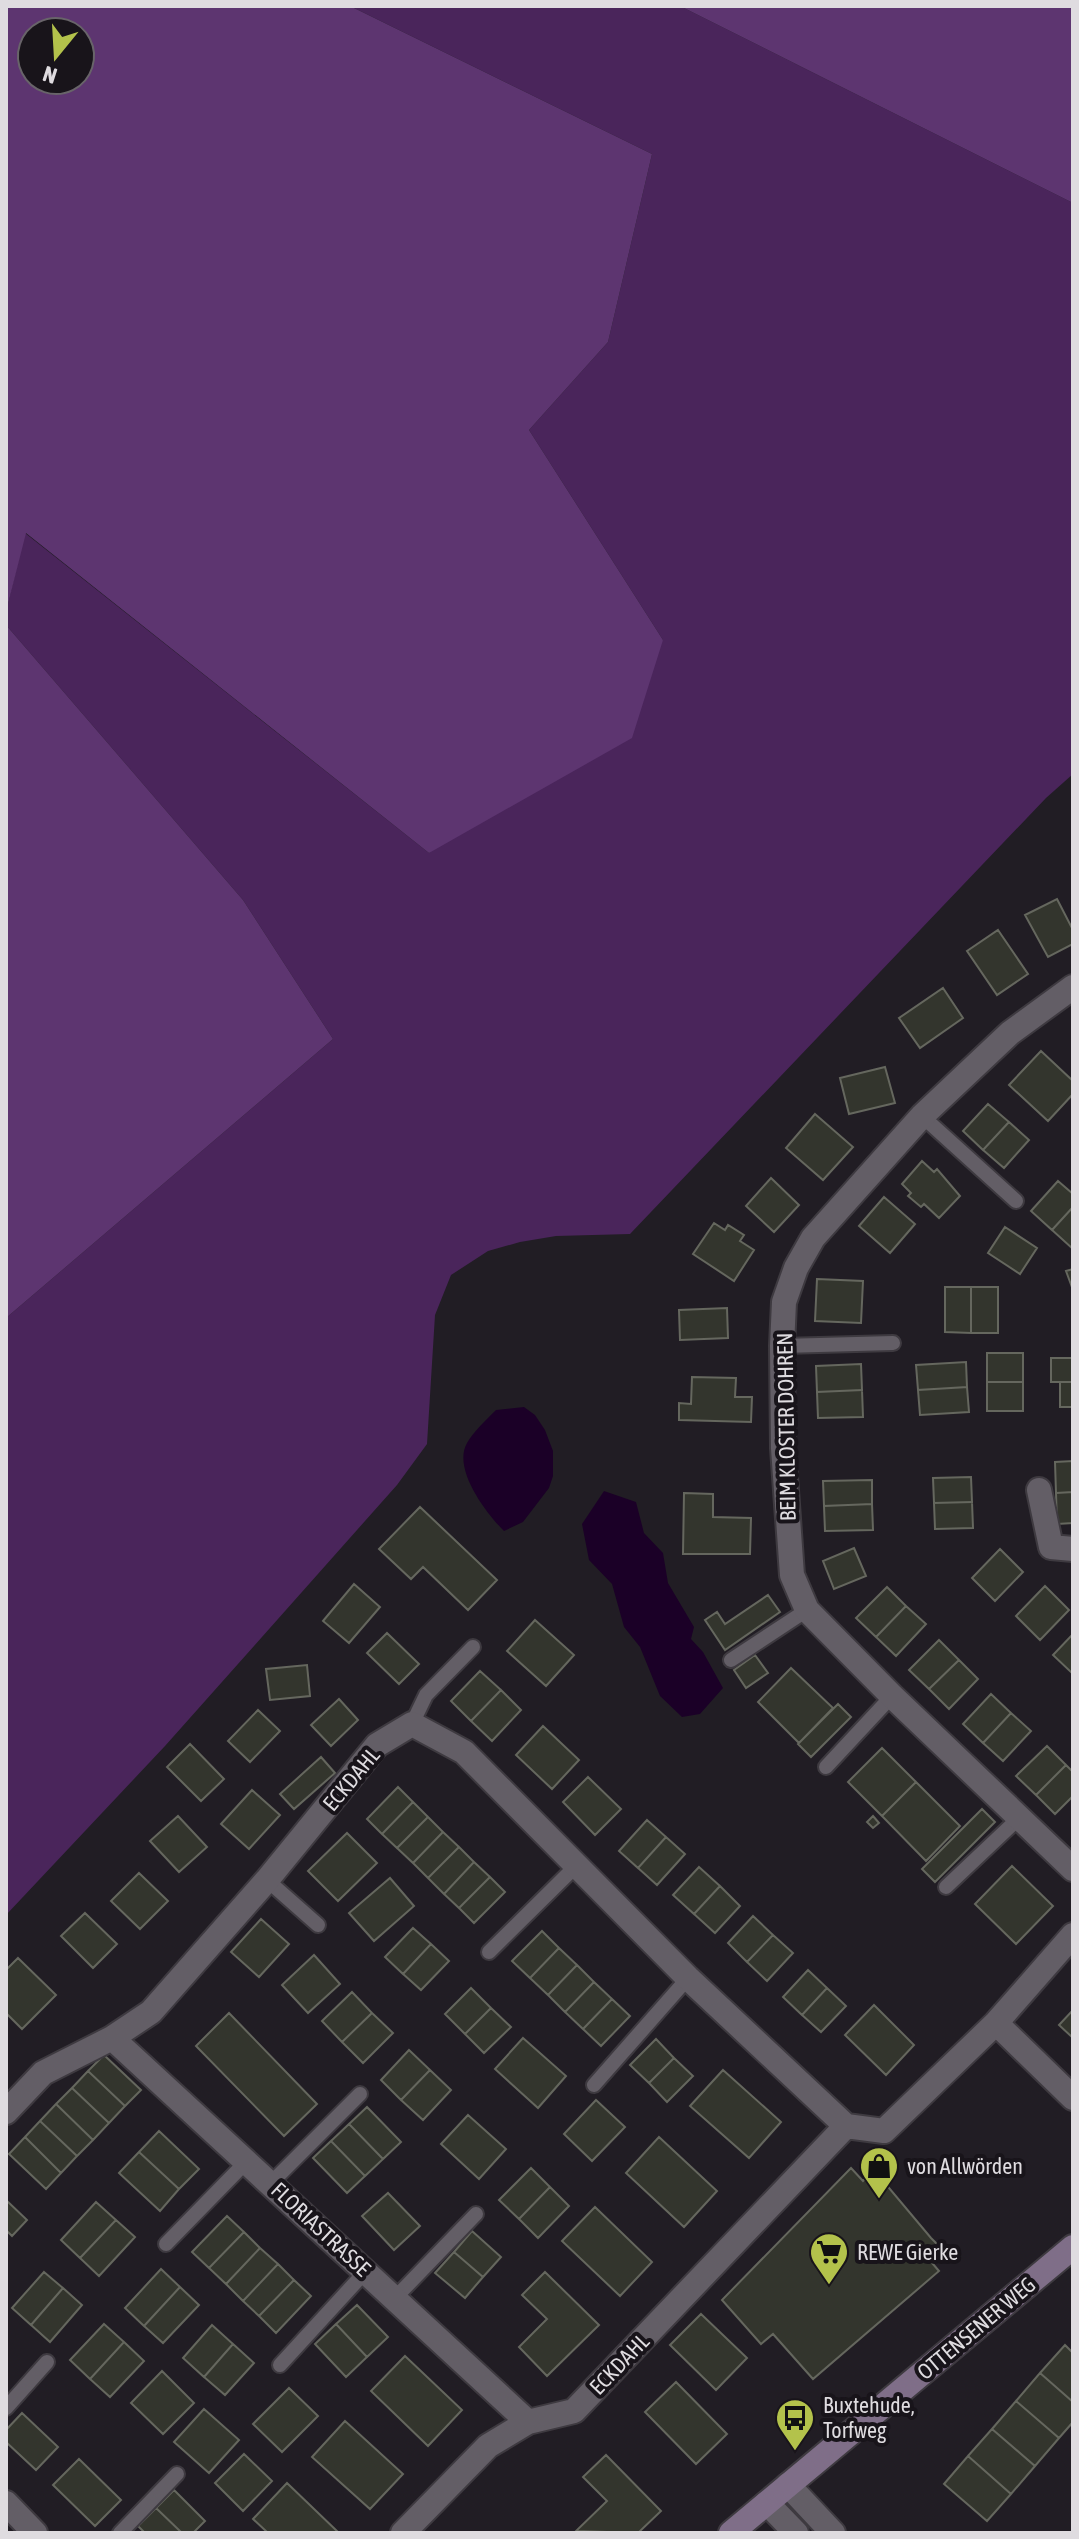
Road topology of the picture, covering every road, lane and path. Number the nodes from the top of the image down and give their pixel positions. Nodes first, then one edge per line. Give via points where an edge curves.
1 (1073, 987) edge
2 (922, 1116) junction
3 (1016, 1201) dead end
4 (893, 1343) dead end
5 (782, 1346) junction
6 (1039, 1490) dead end
7 (1073, 1549) edge
8 (807, 1610) junction
9 (473, 1647) dead end
10 (731, 1660) dead end
11 (892, 1696) junction
12 (412, 1724) junction
13 (826, 1767) dead end
14 (1019, 1818) junction
15 (576, 1866) junction
16 (1073, 1869) edge
17 (267, 1880) junction
18 (946, 1887) dead end
19 (318, 1925) dead end
20 (1073, 1935) edge
21 (489, 1952) dead end
22 (688, 1978) junction
23 (996, 2023) junction
24 (112, 2038) junction
25 (594, 2085) dead end
26 (360, 2094) dead end
27 (1073, 2098) edge
28 (6, 2112) edge
29 (846, 2126) junction
30 (247, 2161) junction
31 (271, 2183) junction
32 (476, 2214) dead end
33 (166, 2244) dead end
34 (1073, 2247) edge
35 (366, 2271) junction
36 (395, 2298) junction
37 (47, 2362) dead end
38 (280, 2365) dead end
39 (6, 2408) edge
40 (528, 2422) junction
41 (177, 2474) dead end
42 (788, 2485) junction
43 (6, 2503) edge
44 (767, 2503) junction
45 (416, 2529) edge
46 (35, 2533) edge
47 (120, 2533) edge
48 (731, 2533) edge
49 (796, 2533) edge
50 (833, 2533) edge

1 - 2 street, BEIM KLOSTER DOHREN via 1010,1033
2 - 3 lane
2 - 5 street, BEIM KLOSTER DOHREN via 813,1238 784,1302
4 - 5 lane
5 - 8 street, BEIM KLOSTER DOHREN via 792,1575
6 - 7 street via 1051,1547
8 - 10 lane
8 - 11 street, BEIM KLOSTER DOHREN
9 - 12 lane via 426,1695
11 - 13 lane
11 - 14 street, BEIM KLOSTER DOHREN
12 - 15 street via 464,1752
12 - 17 street, ECKDAHL via 377,1745
14 - 16 street, BEIM KLOSTER DOHREN
14 - 18 lane
15 - 21 lane
15 - 22 street
17 - 19 lane
17 - 24 street, ECKDAHL via 151,2012
20 - 23 street
22 - 25 lane
22 - 29 street
23 - 27 street
23 - 29 street via 884,2131
24 - 28 street, ECKDAHL via 43,2073
24 - 30 street, FLORIASTRASSE
26 - 31 lane
29 - 40 street, ECKDAHL via 574,2411
30 - 31 street, FLORIASTRASSE
30 - 33 lane
31 - 35 street, FLORIASTRASSE
32 - 36 lane
34 - 42 street, OTTENSENER WEG
35 - 36 street, FLORIASTRASSE
35 - 38 lane
36 - 40 street, FLORIASTRASSE
37 - 39 lane
40 - 45 street, ECKDAHL via 488,2446
41 - 47 lane
42 - 44 street, OTTENSENER WEG
42 - 50 street
43 - 46 street
44 - 48 street, OTTENSENER WEG
44 - 49 street

